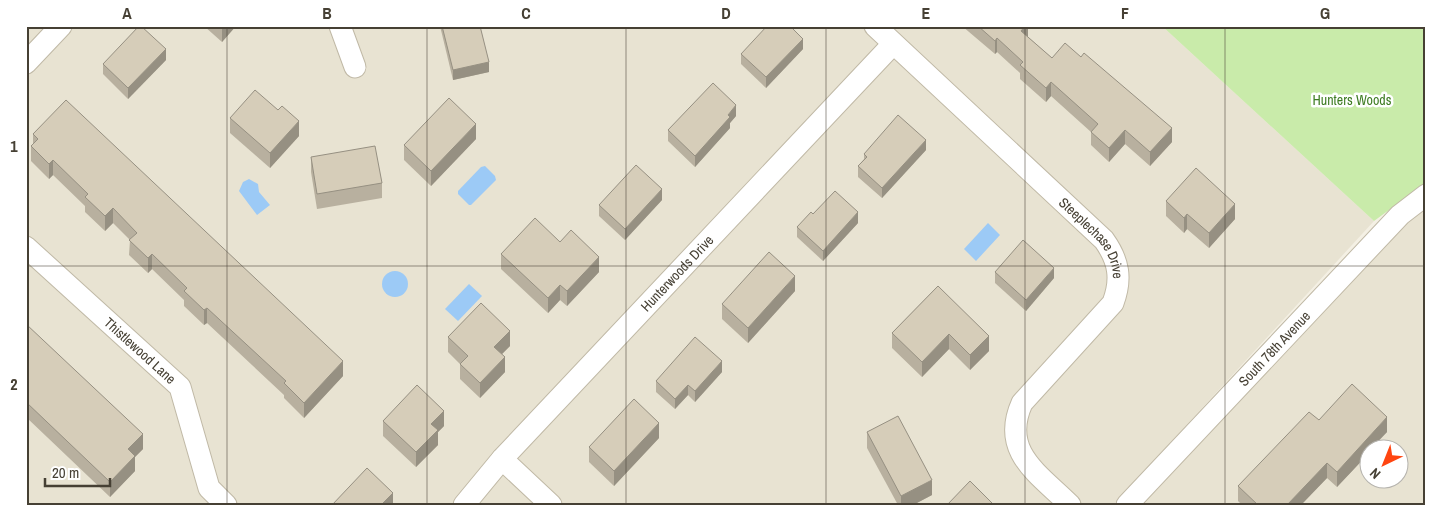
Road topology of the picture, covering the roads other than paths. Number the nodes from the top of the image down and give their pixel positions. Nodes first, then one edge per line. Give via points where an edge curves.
1 (61, 26) edge
2 (340, 26) edge
3 (874, 26) edge
4 (893, 44) junction
5 (26, 63) edge
6 (355, 68) dead end
7 (1426, 195) edge
8 (26, 246) edge
9 (502, 459) junction
10 (226, 505) edge
11 (464, 505) edge
12 (551, 505) edge
13 (1070, 505) edge
14 (1127, 505) edge

1 - 5 street
2 - 6 street
3 - 4 street, Steeplechase Drive
4 - 9 street, Hunterwoods Drive
4 - 13 street, Steeplechase Drive via 1104,240 1117,264 1118,288 1113,303 1022,403 1015,424 1020,454
7 - 14 street, South 78th Avenue via 1400,215
8 - 10 street, Thistlewood Lane via 180,388 209,488
9 - 11 street, Hunterwoods Drive
9 - 12 street

